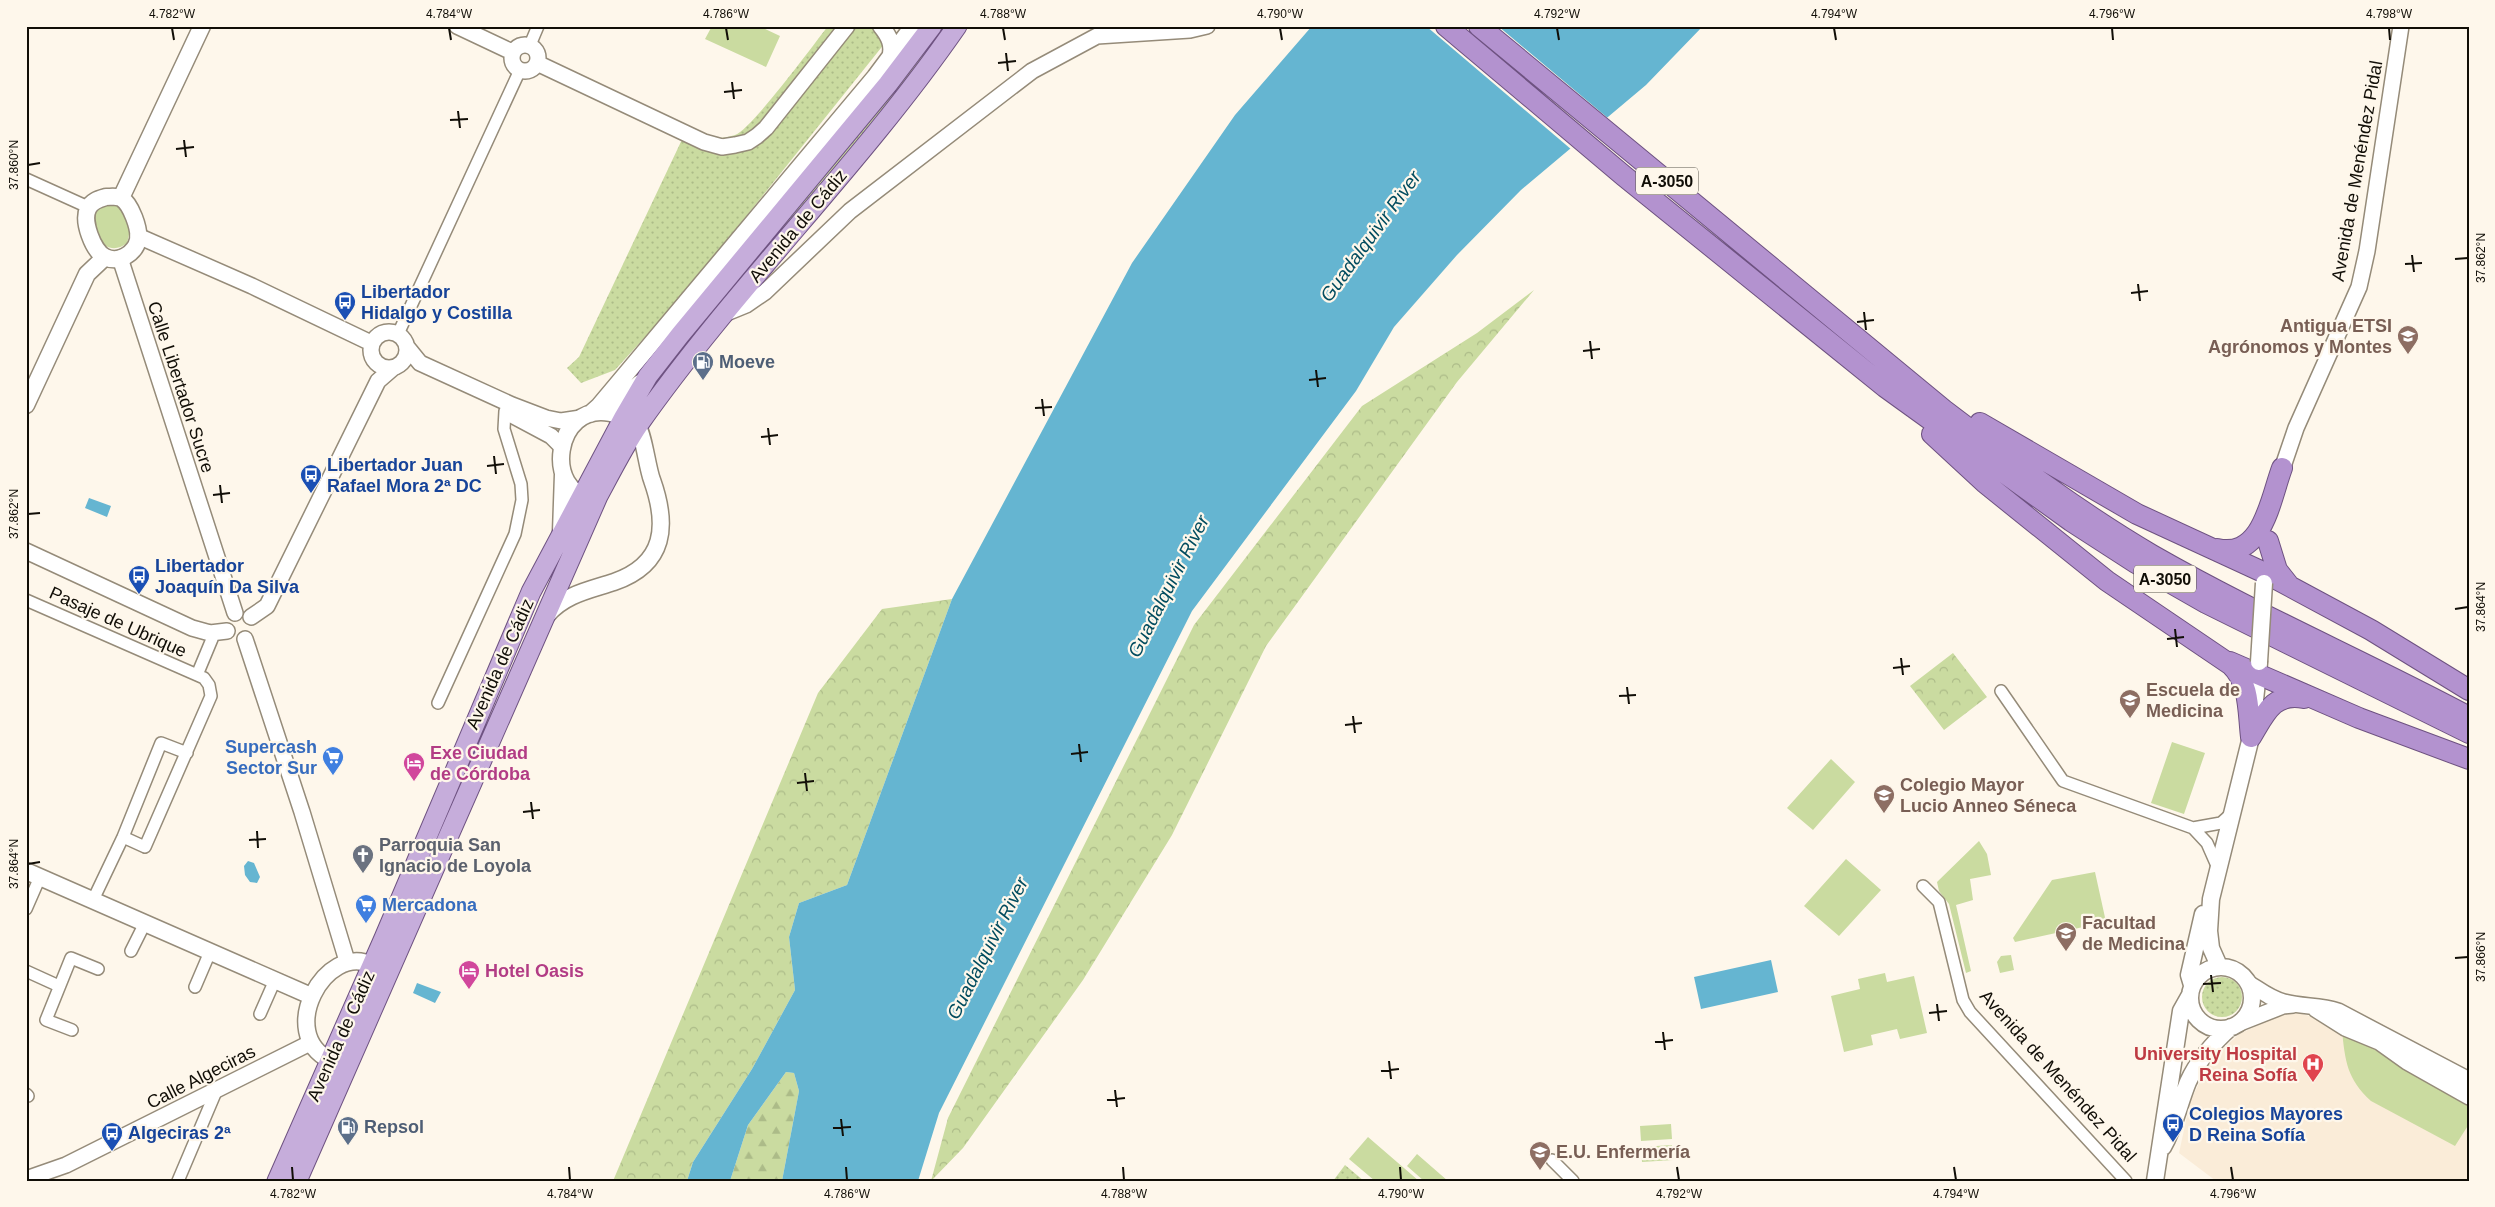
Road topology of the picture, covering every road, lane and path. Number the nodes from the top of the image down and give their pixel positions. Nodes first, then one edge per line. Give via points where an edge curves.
1 (202, 26) edge
2 (457, 26) edge
3 (538, 26) edge
4 (847, 26) edge
5 (852, 26) edge
6 (880, 26) edge
7 (913, 26) edge
8 (932, 26) edge
9 (958, 26) edge
10 (1206, 26) edge
11 (1446, 26) edge
12 (1480, 26) edge
13 (2401, 26) edge
14 (837, 38) junction
15 (530, 45) junction
16 (512, 52) junction
17 (890, 58) junction
18 (537, 63) junction
19 (520, 70) junction
20 (26, 179) edge
21 (121, 198) junction
22 (769, 204) junction
23 (88, 207) junction
24 (138, 236) junction
25 (112, 257) junction
26 (740, 264) junction
27 (724, 314) junction
28 (398, 334) junction
29 (371, 343) junction
30 (407, 347) junction
31 (376, 363) junction
32 (396, 366) junction
33 (648, 376) junction
34 (1908, 379) junction
35 (378, 381) junction
36 (1885, 387) junction
37 (26, 405) edge
38 (505, 411) junction
39 (592, 415) junction
40 (631, 421) junction
41 (561, 446) junction
42 (2282, 468) junction
43 (563, 471) junction
44 (590, 495) junction
45 (561, 534) junction
46 (2268, 541) junction
47 (2214, 549) junction
48 (26, 552) edge
49 (2265, 578) junction
50 (2293, 589) junction
51 (26, 600) edge
52 (236, 614) junction
53 (251, 617) junction
54 (540, 624) junction
55 (220, 632) junction
56 (245, 640) junction
57 (2226, 660) junction
58 (2259, 668) junction
59 (196, 675) junction
60 (2469, 690) edge
61 (2001, 691) dead end
62 (2314, 700) junction
63 (438, 703) dead end
64 (2469, 717) edge
65 (2469, 733) edge
66 (2251, 737) junction
67 (187, 753) junction
68 (2469, 758) edge
69 (2232, 813) junction
70 (2193, 828) junction
71 (123, 837) junction
72 (2218, 870) junction
73 (33, 874) edge
74 (1923, 886) dead end
75 (2211, 899) junction
76 (93, 900) junction
77 (26, 909) edge
78 (145, 923) junction
79 (131, 951) dead end
80 (210, 952) junction
81 (347, 961) junction
82 (372, 965) junction
83 (2220, 966) junction
84 (98, 970) dead end
85 (26, 971) edge
86 (275, 980) junction
87 (2250, 984) junction
88 (59, 986) junction
89 (195, 987) dead end
90 (2191, 990) junction
91 (311, 996) junction
92 (2305, 1005) junction
93 (260, 1014) dead end
94 (2236, 1025) junction
95 (72, 1030) dead end
96 (310, 1043) junction
97 (356, 1043) junction
98 (338, 1063) junction
99 (2469, 1080) edge
100 (217, 1089) junction
101 (2469, 1097) edge
102 (2161, 1152) junction
103 (1552, 1160) dead end
104 (26, 1179) edge
105 (178, 1181) edge
106 (277, 1181) edge
107 (297, 1181) edge
108 (1573, 1181) edge
109 (2126, 1181) edge
110 (2155, 1181) edge

1 - 21 main road
2 - 16 street
3 - 15 street
4 - 14 street
5 - 14 street
6 - 17 main road via 890,40
7 - 17 main road, Avenida de Cádiz
8 - 26 main road, Avenida de Cádiz via 905,64
9 - 27 main road, Avenida de Cádiz via 879,130
10 - 27 street via 1190,30 1108,33 1090,39 1020,79 835,224 765,292
11 - 36 highway, A-3050 via 1624,176
12 - 34 highway, A-3050
13 - 42 street, Avenida de Menéndez Pidal via 2359,287 2296,428
14 - 18 street via 766,128 748,142 722,146 704,142
15 - 16 street via 521,44
15 - 18 street via 536,50
16 - 19 street via 513,65
17 - 22 main road, Avenida de Cádiz
18 - 19 street via 532,69
19 - 28 street
20 - 23 street
21 - 23 main road via 106,196
21 - 24 main road via 130,207
22 - 26 main road, Avenida de Cádiz via 759,234
22 - 39 main road, Avenida de Cádiz
23 - 25 main road via 86,215 94,245
24 - 25 main road via 136,246 129,254
24 - 29 street
25 - 37 main road via 87,274
25 - 52 street, Calle Libertador Sucre
26 - 33 main road, Avenida de Cádiz
27 - 40 main road, Avenida de Cádiz
28 - 29 street via 379,334
28 - 30 street
29 - 31 street via 370,354
30 - 32 street via 406,357
30 - 39 street via 420,362 546,418 561,421
31 - 32 street
31 - 35 street
32 - 35 street
32 - 38 street via 425,371
33 - 39 main road, Avenida de Cádiz
33 - 40 main road, Avenida de Cádiz
34 - 47 highway via 1933,390 1988,428 2138,514
34 - 64 highway, A-3050 via 2004,455 2152,554
35 - 53 street via 267,606
36 - 57 highway via 1905,410 2042,531 2161,619
36 - 65 highway, A-3050 via 2016,483 2136,563 2215,607
38 - 41 street via 532,424
38 - 63 street via 504,429 521,484 522,500 515,534
39 - 40 main road
39 - 41 main road via 566,433
40 - 44 main road, Avenida de Cádiz
40 - 54 main road, Avenida de Cádiz via 662,512 658,544 650,558 635,572 568,598 552,609
41 - 43 main road
42 - 46 street, Avenida de Menéndez Pidal
42 - 47 highway via 2254,540 2232,552
43 - 44 main road via 571,486
43 - 45 main road
44 - 45 main road, Avenida de Cádiz
44 - 54 main road, Avenida de Cádiz
45 - 82 main road, Avenida de Cádiz via 531,592
46 - 49 street, Avenida de Menéndez Pidal
46 - 50 highway via 2277,570
47 - 49 highway
48 - 55 street via 192,628
49 - 50 highway
49 - 58 main road, Avenida de Menéndez Pidal, bridge
50 - 60 highway via 2371,630
51 - 59 street, Pasaje de Ubrique
52 - 53 street via 244,613
52 - 55 street
53 - 56 street via 254,630
54 - 97 main road, Avenida de Cádiz
55 - 56 street
55 - 59 street, Pasaje de Ubrique via 212,639
56 - 81 street
57 - 58 highway
57 - 66 highway via 2243,681
58 - 62 highway
58 - 66 main road, Avenida de Menéndez Pidal
59 - 67 street, Pasaje de Ubrique via 204,678 211,696
61 - 70 street via 2063,781
62 - 66 highway via 2290,696 2279,700 2268,710
62 - 68 highway
66 - 69 main road, Avenida de Menéndez Pidal
67 - 71 street, Pasaje de Ubrique via 145,847
67 - 71 street via 161,743
69 - 70 street via 2221,823
69 - 72 main road, Avenida de Menéndez Pidal
70 - 72 street via 2207,842
71 - 76 street
72 - 75 main road, Avenida de Menéndez Pidal
73 - 76 main road
73 - 77 street
74 - 109 street, Avenida de Menéndez Pidal via 1939,902 1963,1000 1970,1012
75 - 83 main road, Avenida de Menéndez Pidal via 2211,948
75 - 90 main road, Avenida de Menéndez Pidal via 2203,913 2191,966
76 - 78 main road
78 - 79 street
78 - 80 main road
80 - 86 main road
80 - 89 street
81 - 82 main road via 364,961
81 - 91 main road via 329,974
82 - 97 main road via 376,977 358,1021
82 - 98 main road, Avenida de Cádiz
83 - 87 main road via 2237,970
83 - 90 main road via 2203,972
84 - 88 street via 71,958
85 - 88 street
86 - 91 main road
86 - 93 street
87 - 92 street via 2272,998
87 - 94 main road via 2252,1005 2248,1015
88 - 95 street via 46,1020
90 - 94 main road via 2192,1010 2201,1022 2221,1029
90 - 102 main road, Avenida de Menéndez Pidal via 2181,1011
91 - 96 main road via 306,1029
92 - 94 street via 2283,1006
92 - 99 street via 2328,1007 2354,1018
92 - 101 street via 2345,1028 2379,1042
94 - 102 main road, Avenida de Menéndez Pidal via 2213,1044 2201,1060 2189,1082 2173,1131
96 - 98 main road via 316,1051
96 - 100 street, Calle Algeciras
97 - 98 main road, Avenida de Cádiz
98 - 106 main road, Avenida de Cádiz
98 - 107 main road, Avenida de Cádiz
100 - 104 street, Calle Algeciras via 74,1161
100 - 105 street
102 - 110 main road, Avenida de Menéndez Pidal
103 - 108 street

